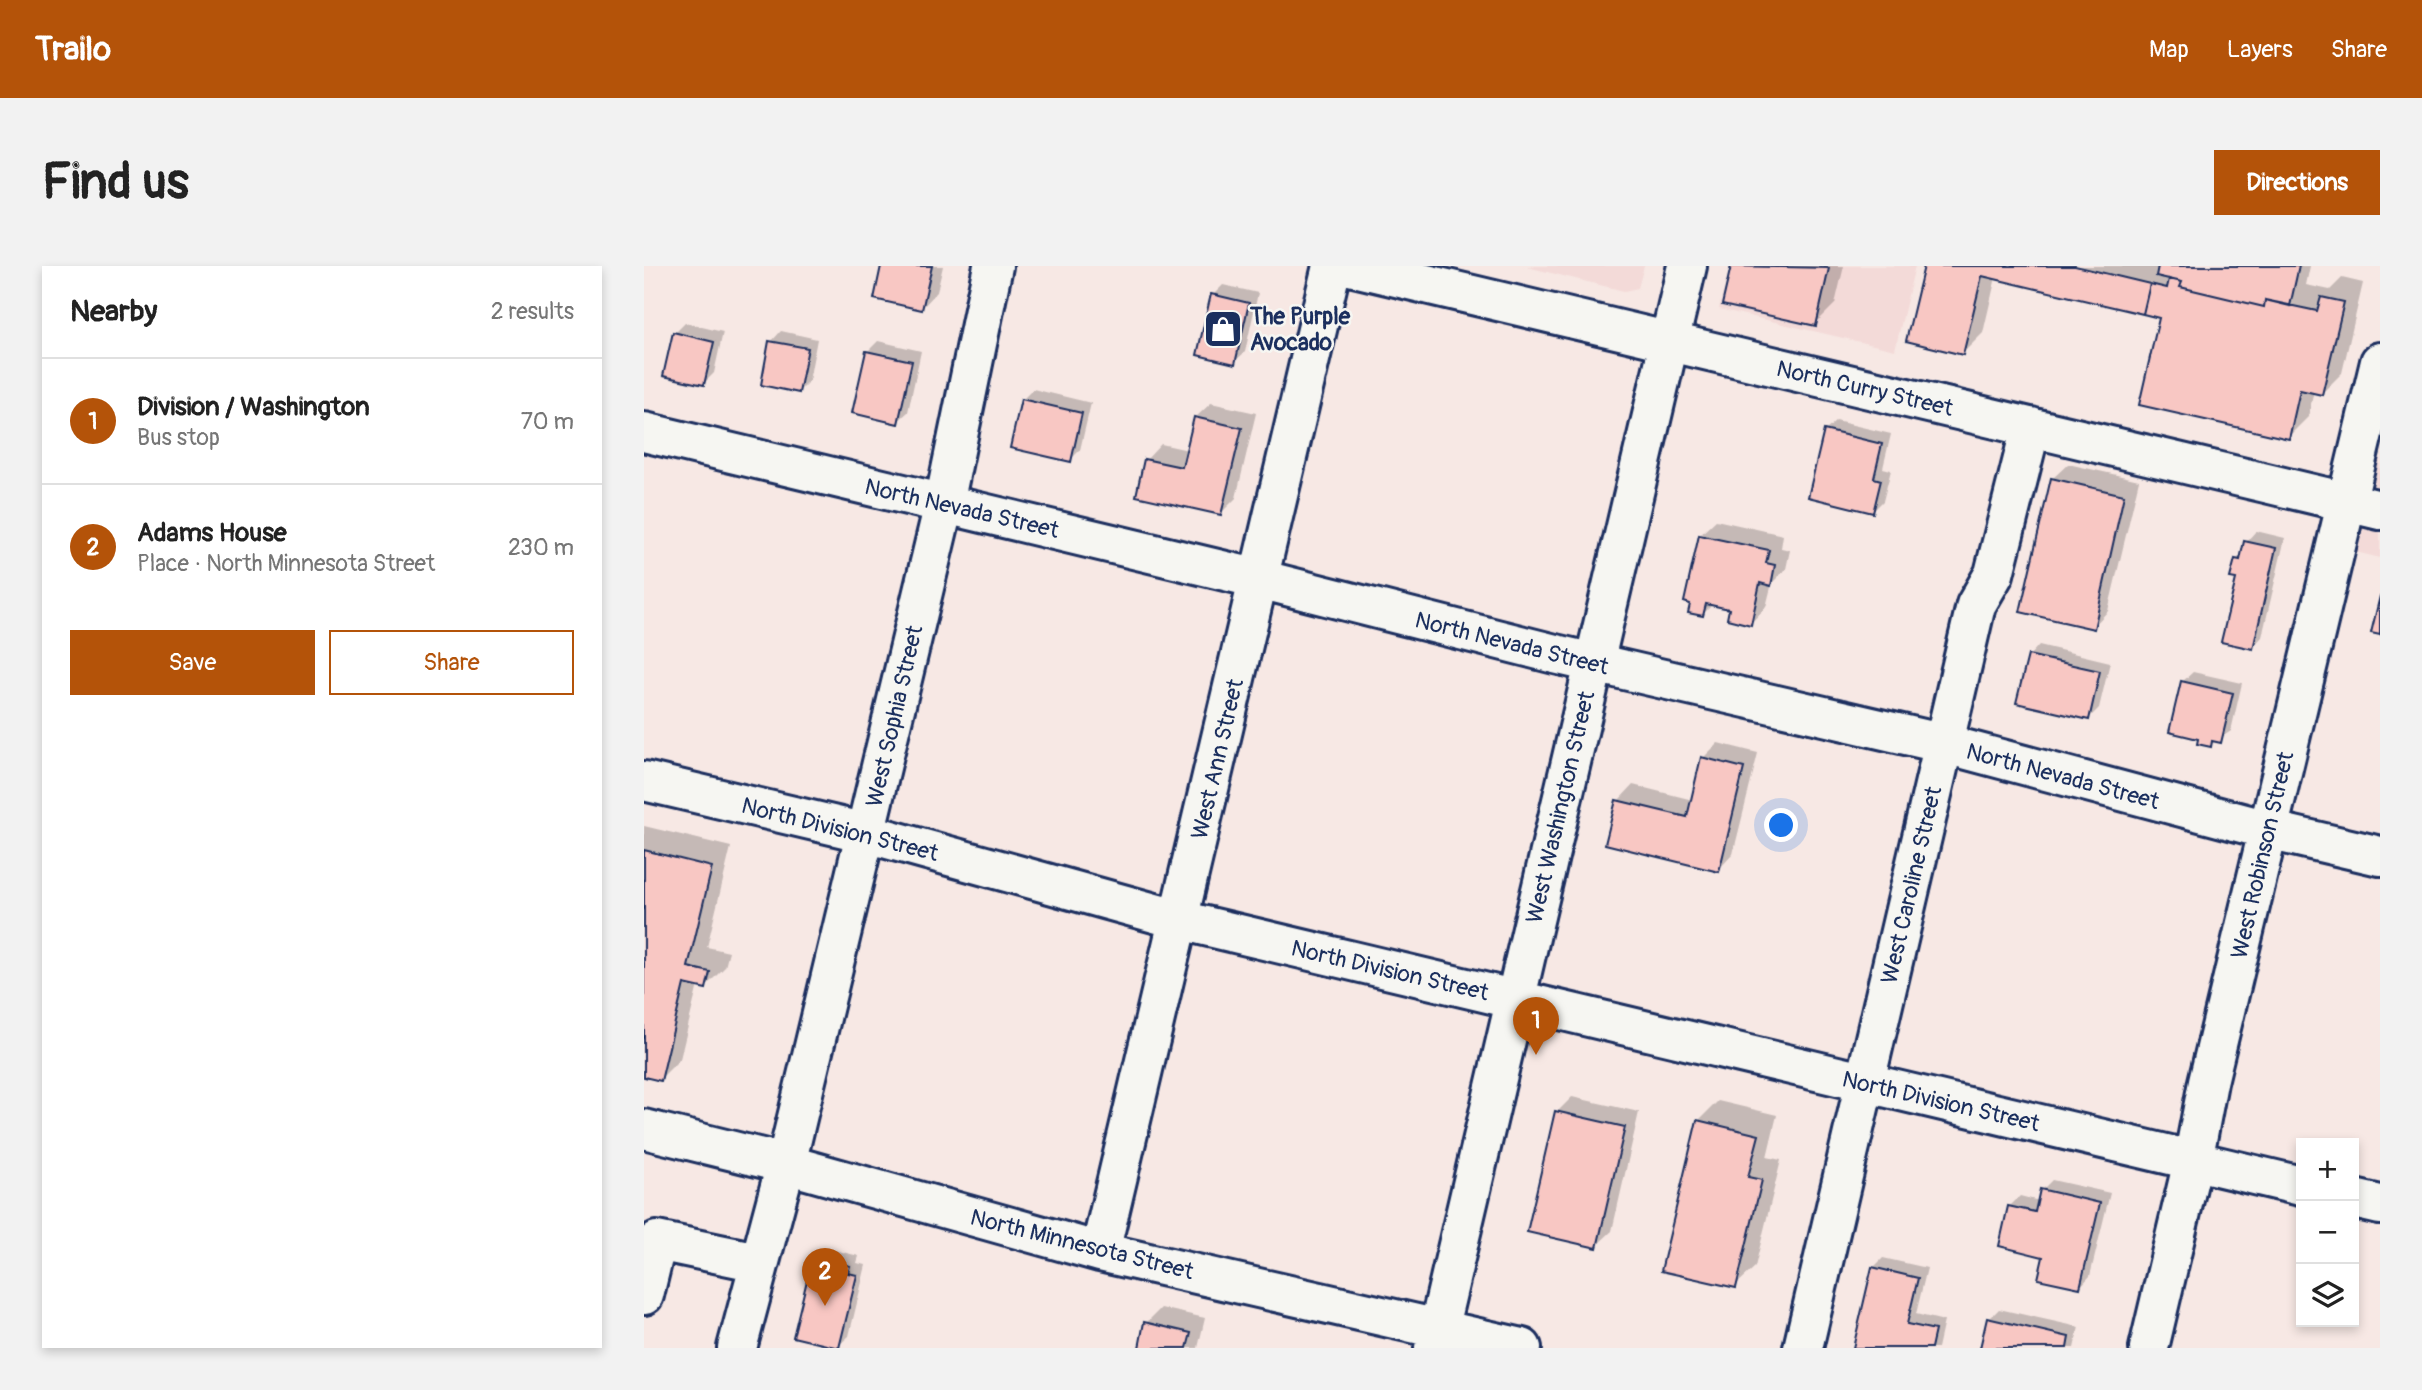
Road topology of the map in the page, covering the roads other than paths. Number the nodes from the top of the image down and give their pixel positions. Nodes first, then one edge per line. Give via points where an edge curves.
1 (993, 266) edge
2 (1332, 266) edge
3 (1350, 266) edge
4 (1687, 266) edge
5 (1670, 342) junction
6 (2380, 362) edge
7 (2031, 427) junction
8 (644, 432) edge
9 (944, 504) junction
10 (2363, 506) edge
11 (1259, 579) junction
12 (1593, 663) junction
13 (1945, 744) junction
14 (644, 781) edge
15 (2268, 830) junction
16 (866, 833) junction
17 (2380, 856) edge
18 (1180, 919) junction
19 (1516, 999) junction
20 (1864, 1083) junction
21 (644, 1129) edge
22 (2193, 1161) junction
23 (786, 1164) junction
24 (2296, 1185) edge
25 (2359, 1200) edge
26 (2380, 1205) edge
27 (1100, 1252) junction
28 (758, 1262) junction
29 (644, 1294) edge
30 (1436, 1339) edge
31 (737, 1348) edge
32 (1522, 1348) edge
33 (1803, 1348) edge
34 (2149, 1348) edge

1 - 9 street, West Sophia Street
2 - 11 street, West Ann Street
3 - 5 street, North Curry Street
4 - 5 street, West Washington Street
5 - 7 street, North Curry Street
5 - 12 street, West Washington Street
6 - 10 street, West Robinson Street
7 - 10 street, North Curry Street
7 - 13 street, West Caroline Street via 1994,574 1976,605
8 - 9 street, North Nevada Street
9 - 11 street, North Nevada Street
9 - 16 street, West Sophia Street
10 - 15 street, West Robinson Street
11 - 12 street, North Nevada Street
11 - 18 street, West Ann Street
12 - 13 street, North Nevada Street
12 - 19 street, West Washington Street
13 - 15 street, North Nevada Street
13 - 20 street, West Caroline Street
14 - 16 street, North Division Street
15 - 17 street, North Nevada Street
15 - 22 street, West Robinson Street
16 - 18 street, North Division Street
16 - 23 street, West Sophia Street
18 - 19 street, North Division Street
18 - 27 street, West Ann Street
19 - 20 street, North Division Street
19 - 30 street, West Washington Street
20 - 22 street, North Division Street
20 - 33 street, West Caroline Street
21 - 23 street, North Minnesota Street
22 - 24 street, North Division Street
22 - 34 street, West Robinson Street
23 - 27 street, North Minnesota Street
23 - 28 street, West Sophia Street
25 - 26 street
27 - 30 street, North Minnesota Street via 1307,1297
28 - 29 street via 657,1241
28 - 31 street, West Sophia Street
30 - 32 street, North Minnesota Street

